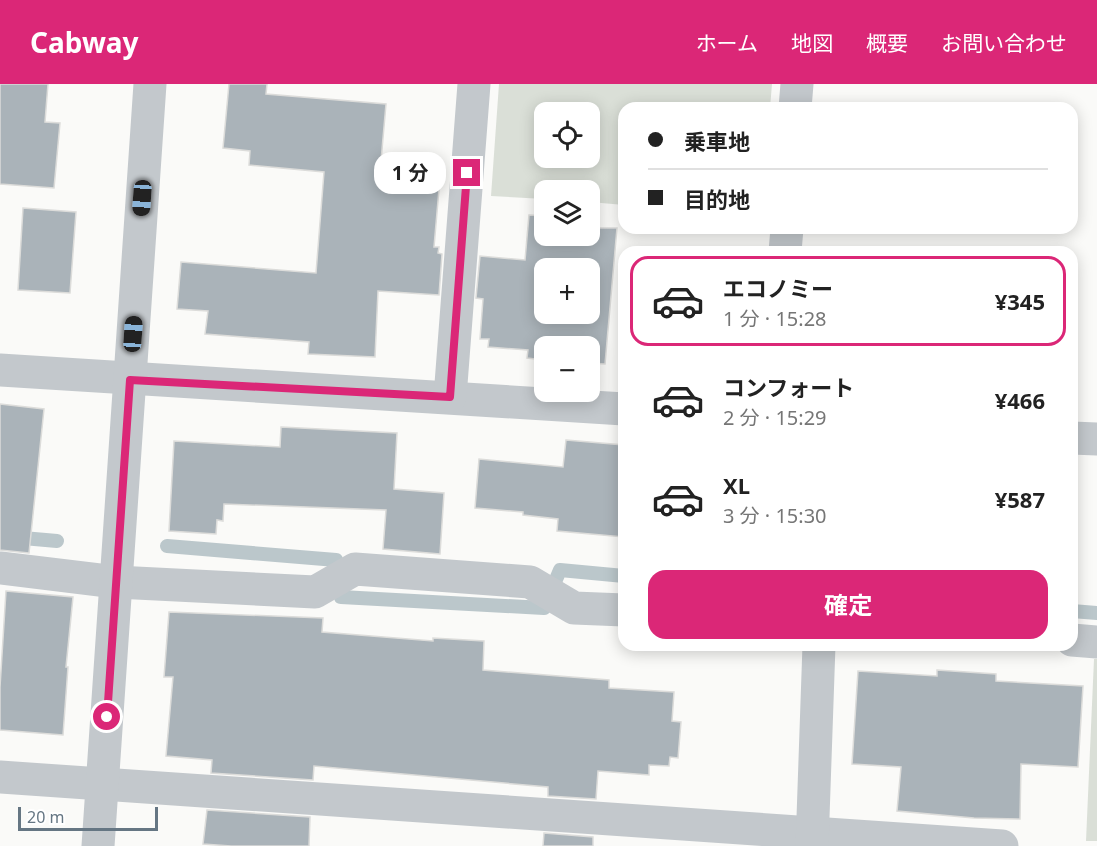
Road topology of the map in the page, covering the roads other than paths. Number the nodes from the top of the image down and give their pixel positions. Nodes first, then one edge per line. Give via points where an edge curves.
1 (150, 84) edge
2 (474, 84) edge
3 (797, 84) edge
4 (796, 102) edge
5 (0, 370) edge
6 (130, 380) junction
7 (450, 397) junction
8 (618, 409) edge
9 (0, 568) edge
10 (116, 582) junction
11 (618, 610) edge
12 (1078, 640) edge
13 (1097, 642) edge
14 (819, 651) edge
15 (0, 777) edge
16 (103, 785) junction
17 (812, 839) edge
18 (99, 846) edge
19 (1002, 846) edge

1 - 6 street
2 - 7 street
3 - 4 street
5 - 6 street
6 - 7 street
6 - 10 street
7 - 8 street
9 - 10 street
10 - 11 street via 315,592 355,569 530,582 574,608
10 - 16 street
12 - 13 street
14 - 17 street
15 - 16 street
16 - 17 street
16 - 18 street
17 - 19 street

